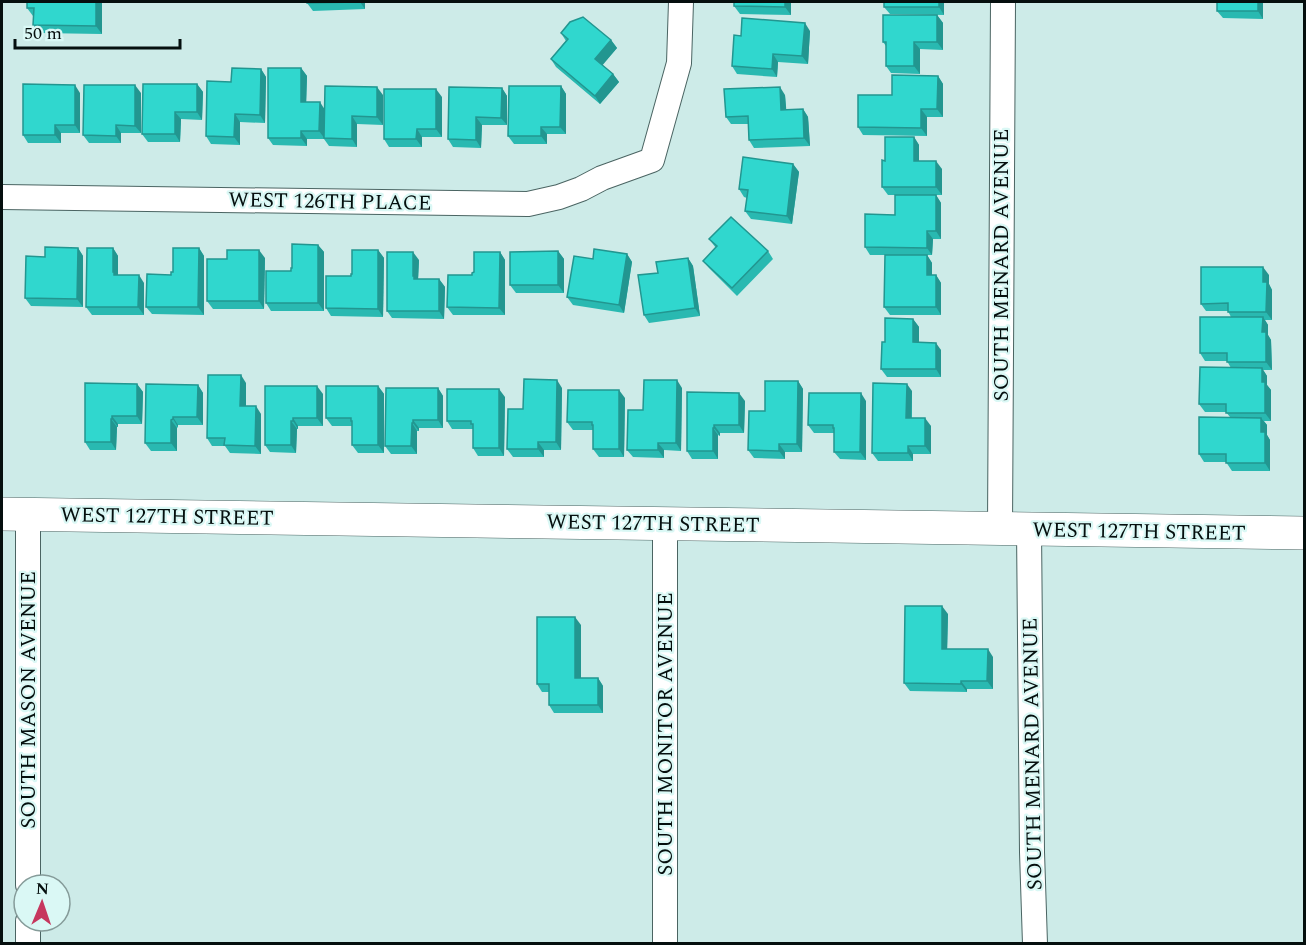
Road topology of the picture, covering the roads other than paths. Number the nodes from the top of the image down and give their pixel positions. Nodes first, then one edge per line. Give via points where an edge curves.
1 (681, 2) edge
2 (1002, 2) edge
3 (2, 197) edge
4 (15, 514) edge
5 (665, 524) junction
6 (1015, 529) junction
7 (1305, 533) edge
8 (28, 873) edge
9 (665, 944) edge
10 (1035, 944) edge

1 - 3 street, WEST 126TH PLACE via 679,63 652,160 570,193 528,204
2 - 6 street, SOUTH MENARD AVENUE
4 - 5 main road, WEST 127TH STREET
4 - 8 street, SOUTH MASON AVENUE
5 - 6 main road, WEST 127TH STREET
5 - 9 street, SOUTH MONITOR AVENUE
6 - 7 main road, WEST 127TH STREET
6 - 10 street, SOUTH MENARD AVENUE

